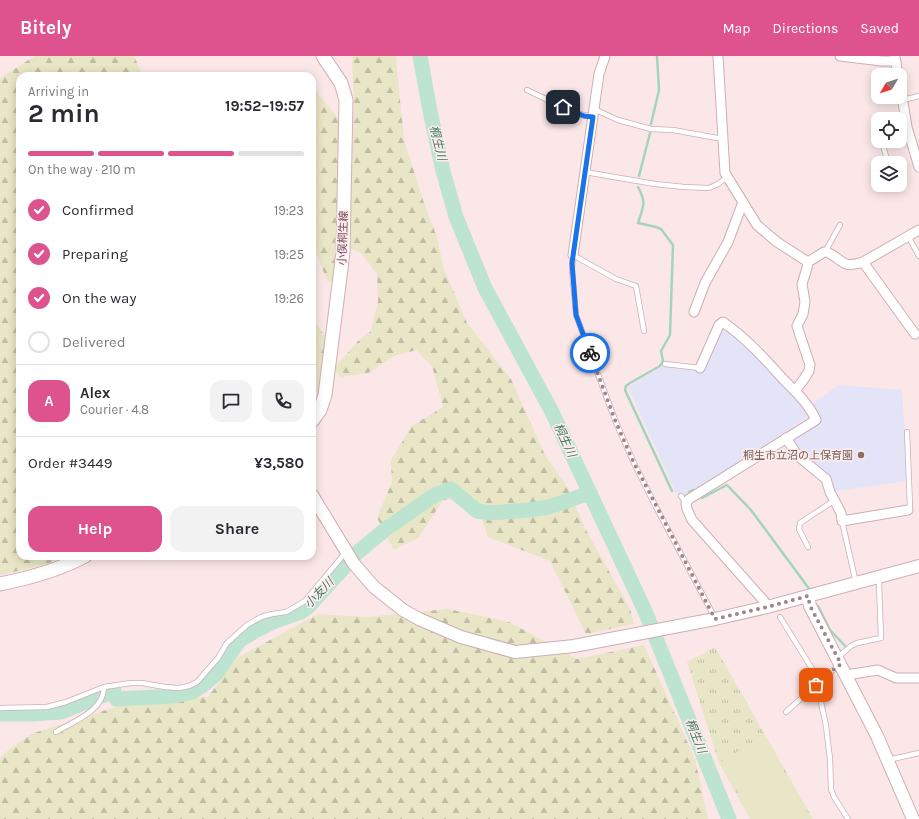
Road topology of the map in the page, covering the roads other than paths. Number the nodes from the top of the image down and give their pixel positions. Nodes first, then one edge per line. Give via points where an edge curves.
1 (323, 56) edge
2 (605, 56) edge
3 (718, 56) edge
4 (840, 56) edge
5 (895, 59) edge
6 (527, 90) dead end
7 (919, 96) edge
8 (907, 99) edge
9 (594, 113) junction
10 (723, 138) junction
11 (907, 141) edge
12 (919, 167) edge
13 (585, 172) junction
14 (727, 177) junction
15 (743, 202) junction
16 (840, 225) dead end
17 (919, 230) edge
18 (908, 236) junction
19 (825, 252) junction
20 (573, 255) junction
21 (919, 256) edge
22 (808, 262) junction
23 (863, 262) junction
24 (694, 312) dead end
25 (644, 331) dead end
26 (917, 336) edge
27 (665, 364) dead end
28 (700, 368) joint
29 (795, 391) junction
30 (316, 416) edge
31 (907, 432) dead end
32 (786, 438) junction
33 (835, 500) junction
34 (316, 502) edge
35 (908, 510) joint
36 (842, 521) junction
37 (808, 547) dead end
38 (349, 557) junction
39 (78, 560) edge
40 (919, 566) edge
41 (877, 577) junction
42 (856, 583) junction
43 (0, 584) edge
44 (808, 596) junction
45 (767, 607) junction
46 (780, 617) dead end
47 (713, 619) junction
48 (841, 666) junction
49 (919, 678) edge
50 (820, 680) junction
51 (816, 685) junction
52 (104, 688) junction
53 (0, 708) edge
54 (786, 712) dead end
55 (56, 732) dead end
56 (919, 753) edge
57 (888, 760) junction
58 (848, 819) edge
59 (913, 819) edge

1 - 30 main road, 小俣桐生線 via 341,83 346,100 344,253 325,395
2 - 9 street via 599,74
3 - 10 street
4 - 5 street via 882,61
6 - 9 lane via 575,113
7 - 8 lane
9 - 10 lane via 651,129
9 - 13 street
10 - 14 street
11 - 12 street
13 - 14 lane via 655,184 709,188
13 - 20 street
14 - 15 street
15 - 22 street via 757,225 776,242
15 - 24 street via 728,242 705,283
16 - 19 lane
17 - 18 street
18 - 21 lane
18 - 23 street
19 - 22 street
19 - 23 street via 847,266
20 - 25 lane via 616,279 636,286
20 - 47 lane via 576,315 615,420 649,494
22 - 29 street via 802,284 805,302 803,314 797,326 810,365 809,371
23 - 26 street
27 - 28 lane
28 - 29 street via 719,325 723,322 739,333
29 - 32 street via 816,420
31 - 35 lane via 910,508
32 - 33 street via 798,456 826,479
32 - 45 street via 689,499 684,499 692,520
33 - 36 street
33 - 37 lane via 800,523 799,529
34 - 38 street
35 - 36 street
36 - 42 lane
38 - 47 street via 374,587 402,610 461,637 515,652 574,646
38 - 52 lane via 305,601 286,612 261,618 236,634 197,682 179,688 142,683
39 - 43 main road via 46,573
40 - 41 street
41 - 42 street
41 - 48 lane via 881,638 851,646
42 - 44 street
44 - 45 street
44 - 48 street via 810,606
45 - 47 street
46 - 50 lane
48 - 49 street via 878,670 896,678
48 - 50 lane
48 - 57 street
50 - 51 lane
51 - 54 lane
51 - 58 lane via 826,726 831,789
52 - 53 lane via 47,707
52 - 55 lane via 101,700 91,712
56 - 57 lane
57 - 59 street

